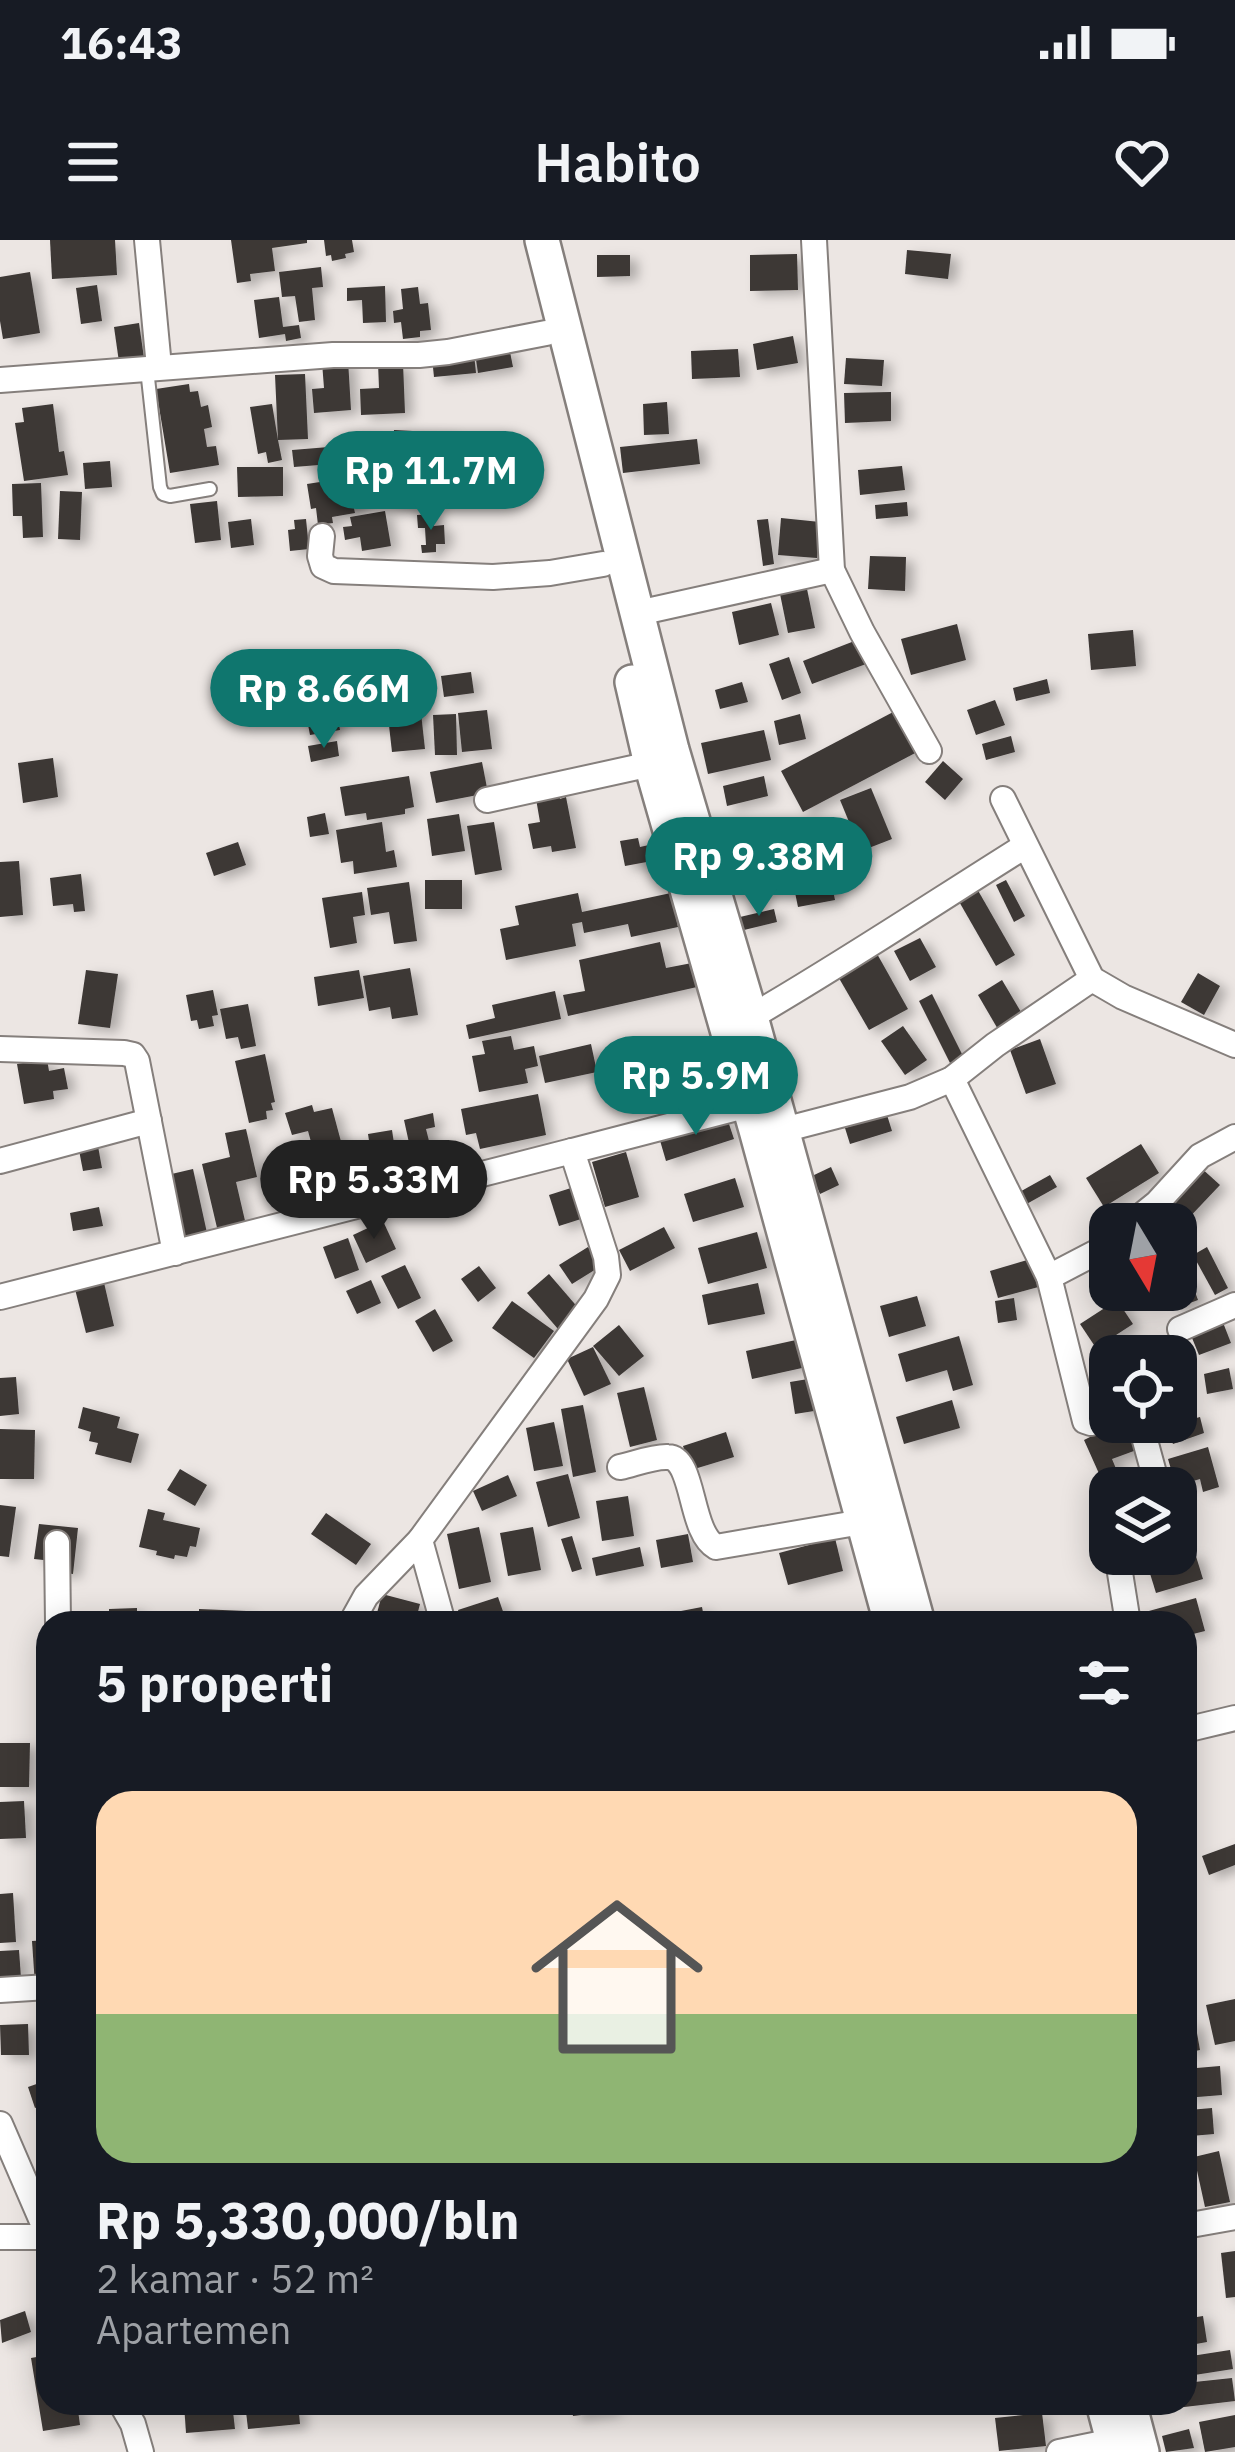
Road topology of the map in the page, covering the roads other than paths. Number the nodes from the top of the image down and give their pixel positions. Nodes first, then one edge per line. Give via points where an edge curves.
1 (147, 240) edge
2 (522, 240) edge
3 (542, 240) edge
4 (814, 240) edge
5 (546, 333) junction
6 (153, 368) junction
7 (0, 380) edge
8 (210, 489) dead end
9 (322, 536) dead end
10 (603, 564) junction
11 (832, 571) junction
12 (638, 613) junction
13 (928, 751) dead end
14 (651, 764) junction
15 (1003, 799) dead end
16 (488, 800) dead end
17 (1025, 846) junction
18 (1092, 979) junction
19 (751, 1017) junction
20 (1235, 1045) edge
21 (0, 1049) edge
22 (952, 1079) junction
23 (748, 1106) junction
24 (149, 1120) junction
25 (783, 1130) junction
26 (1235, 1137) edge
27 (572, 1151) junction
28 (0, 1161) edge
29 (1157, 1203) edge
30 (176, 1252) junction
31 (1089, 1256) edge
32 (1049, 1277) junction
33 (0, 1297) edge
34 (1235, 1305) edge
35 (1180, 1329) dead end
36 (1089, 1422) edge
37 (620, 1467) dead end
38 (862, 1522) junction
39 (420, 1540) junction
40 (57, 1543) dead end
41 (1121, 1575) edge
42 (58, 1611) edge
43 (358, 1611) edge
44 (440, 1611) edge
45 (888, 1611) edge
46 (915, 1611) edge
47 (1126, 1611) edge
48 (1235, 1718) edge
49 (1197, 1727) edge
50 (36, 1988) edge
51 (0, 1990) edge
52 (0, 2124) edge
53 (36, 2186) edge
54 (1235, 2217) edge
55 (1197, 2223) edge
56 (36, 2236) edge
57 (0, 2237) edge
58 (128, 2415) edge
59 (1109, 2415) edge
60 (1128, 2415) edge
61 (1124, 2448) edge
62 (141, 2452) edge
63 (1060, 2452) edge

1 - 6 street
2 - 5 street
3 - 12 street
4 - 11 street
5 - 6 street via 419,355
5 - 10 street
6 - 7 street
6 - 8 lane via 160,487 170,496
9 - 10 street via 323,566 334,571 493,577
10 - 14 street
11 - 12 street
11 - 13 street
12 - 19 street
14 - 16 street
14 - 23 street
15 - 17 street
17 - 18 street
17 - 19 street
18 - 20 street
18 - 22 street
19 - 25 street
21 - 24 street via 133,1055
22 - 25 street
22 - 32 street
23 - 27 street
23 - 38 street
24 - 28 street
24 - 30 street
25 - 46 street
26 - 29 street via 1200,1156
27 - 30 street
27 - 39 street via 606,1258 604,1287
30 - 33 street
31 - 32 street
32 - 36 street
34 - 35 street
37 - 38 street via 677,1460 701,1532 716,1547
38 - 45 street
39 - 43 street
39 - 44 street
40 - 42 street
41 - 47 street
48 - 49 street
50 - 51 street
52 - 53 street
54 - 55 street
56 - 57 street
58 - 62 street
59 - 61 street
60 - 61 street
61 - 63 street

